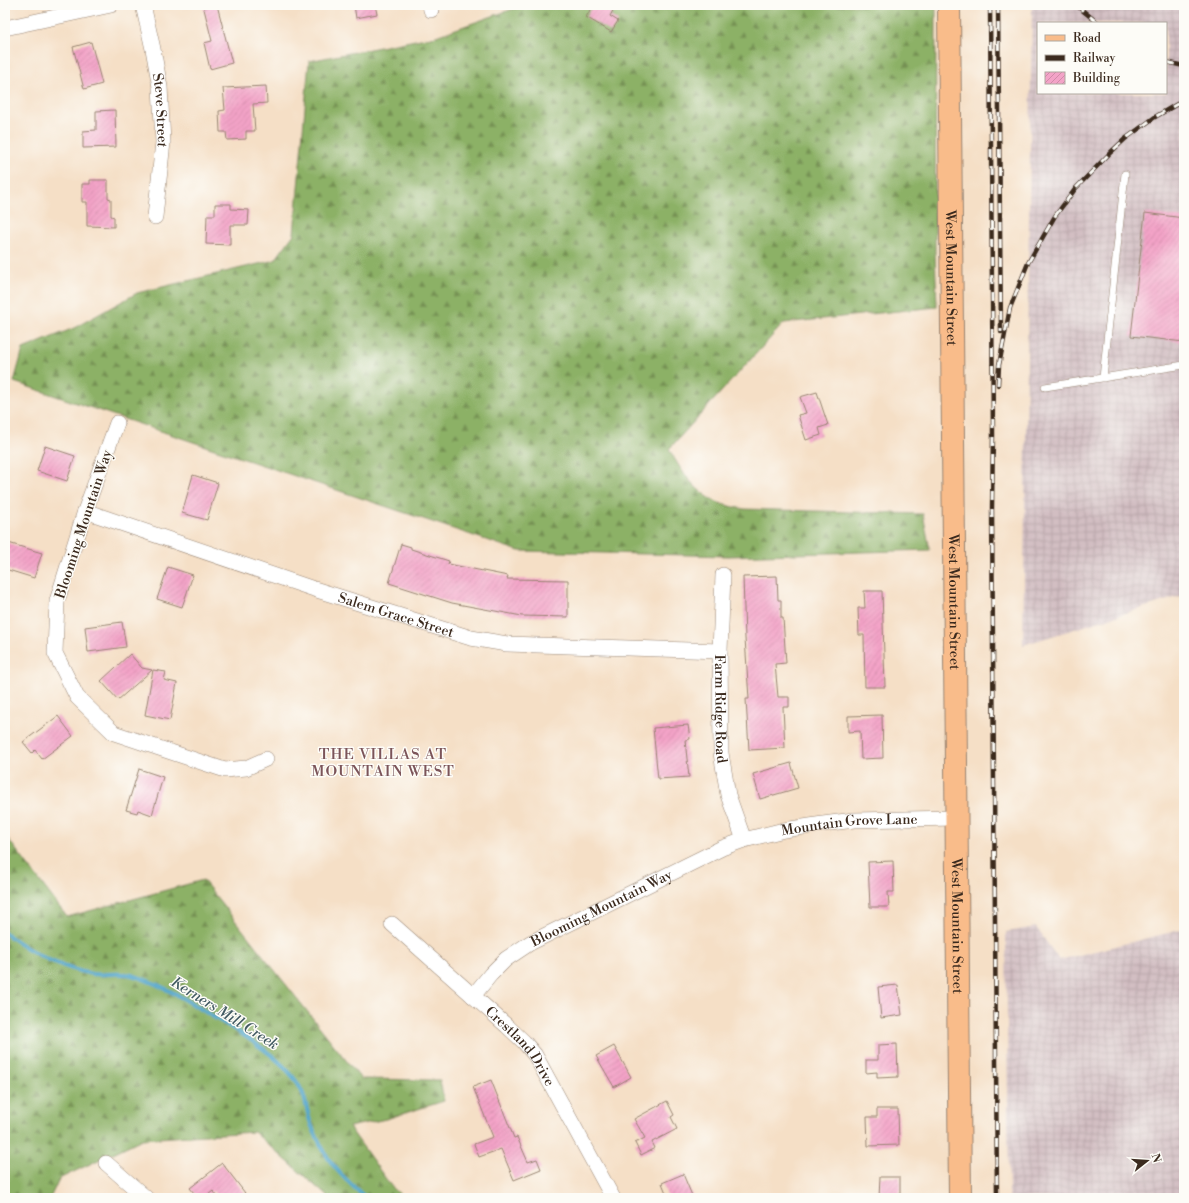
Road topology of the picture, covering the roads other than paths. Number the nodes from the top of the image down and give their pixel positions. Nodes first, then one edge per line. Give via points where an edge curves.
1 (111, 5) edge
2 (143, 5) edge
3 (949, 5) edge
4 (5, 28) edge
5 (1124, 174) dead end
6 (155, 217) dead end
7 (1184, 364) edge
8 (1103, 378) junction
9 (1045, 387) dead end
10 (117, 423) dead end
11 (85, 511) junction
12 (722, 575) dead end
13 (720, 651) junction
14 (266, 759) dead end
15 (956, 818) junction
16 (744, 840) junction
17 (392, 924) dead end
18 (473, 996) junction
19 (106, 1163) dead end
20 (146, 1198) edge
21 (613, 1198) edge
22 (960, 1198) edge

1 - 4 street
2 - 6 street, Steve Street via 160,95 163,142
3 - 15 main road, West Mountain Street
5 - 8 lane
7 - 8 lane
8 - 9 lane
10 - 11 street, Blooming Mountain Way
11 - 13 street, Salem Grace Street via 314,589 471,638 507,644
11 - 14 street, Blooming Mountain Way via 57,601 55,653 77,698 114,733 225,770 246,768
12 - 13 street, Farm Ridge Road
13 - 16 street, Farm Ridge Road via 721,753 728,795
15 - 16 street, Mountain Grove Lane via 854,820 784,830
15 - 22 main road, West Mountain Street
16 - 18 street, Blooming Mountain Way via 722,848 530,943 506,960
17 - 18 street, Crestland Drive
18 - 21 street, Crestland Drive via 535,1055
19 - 20 street

